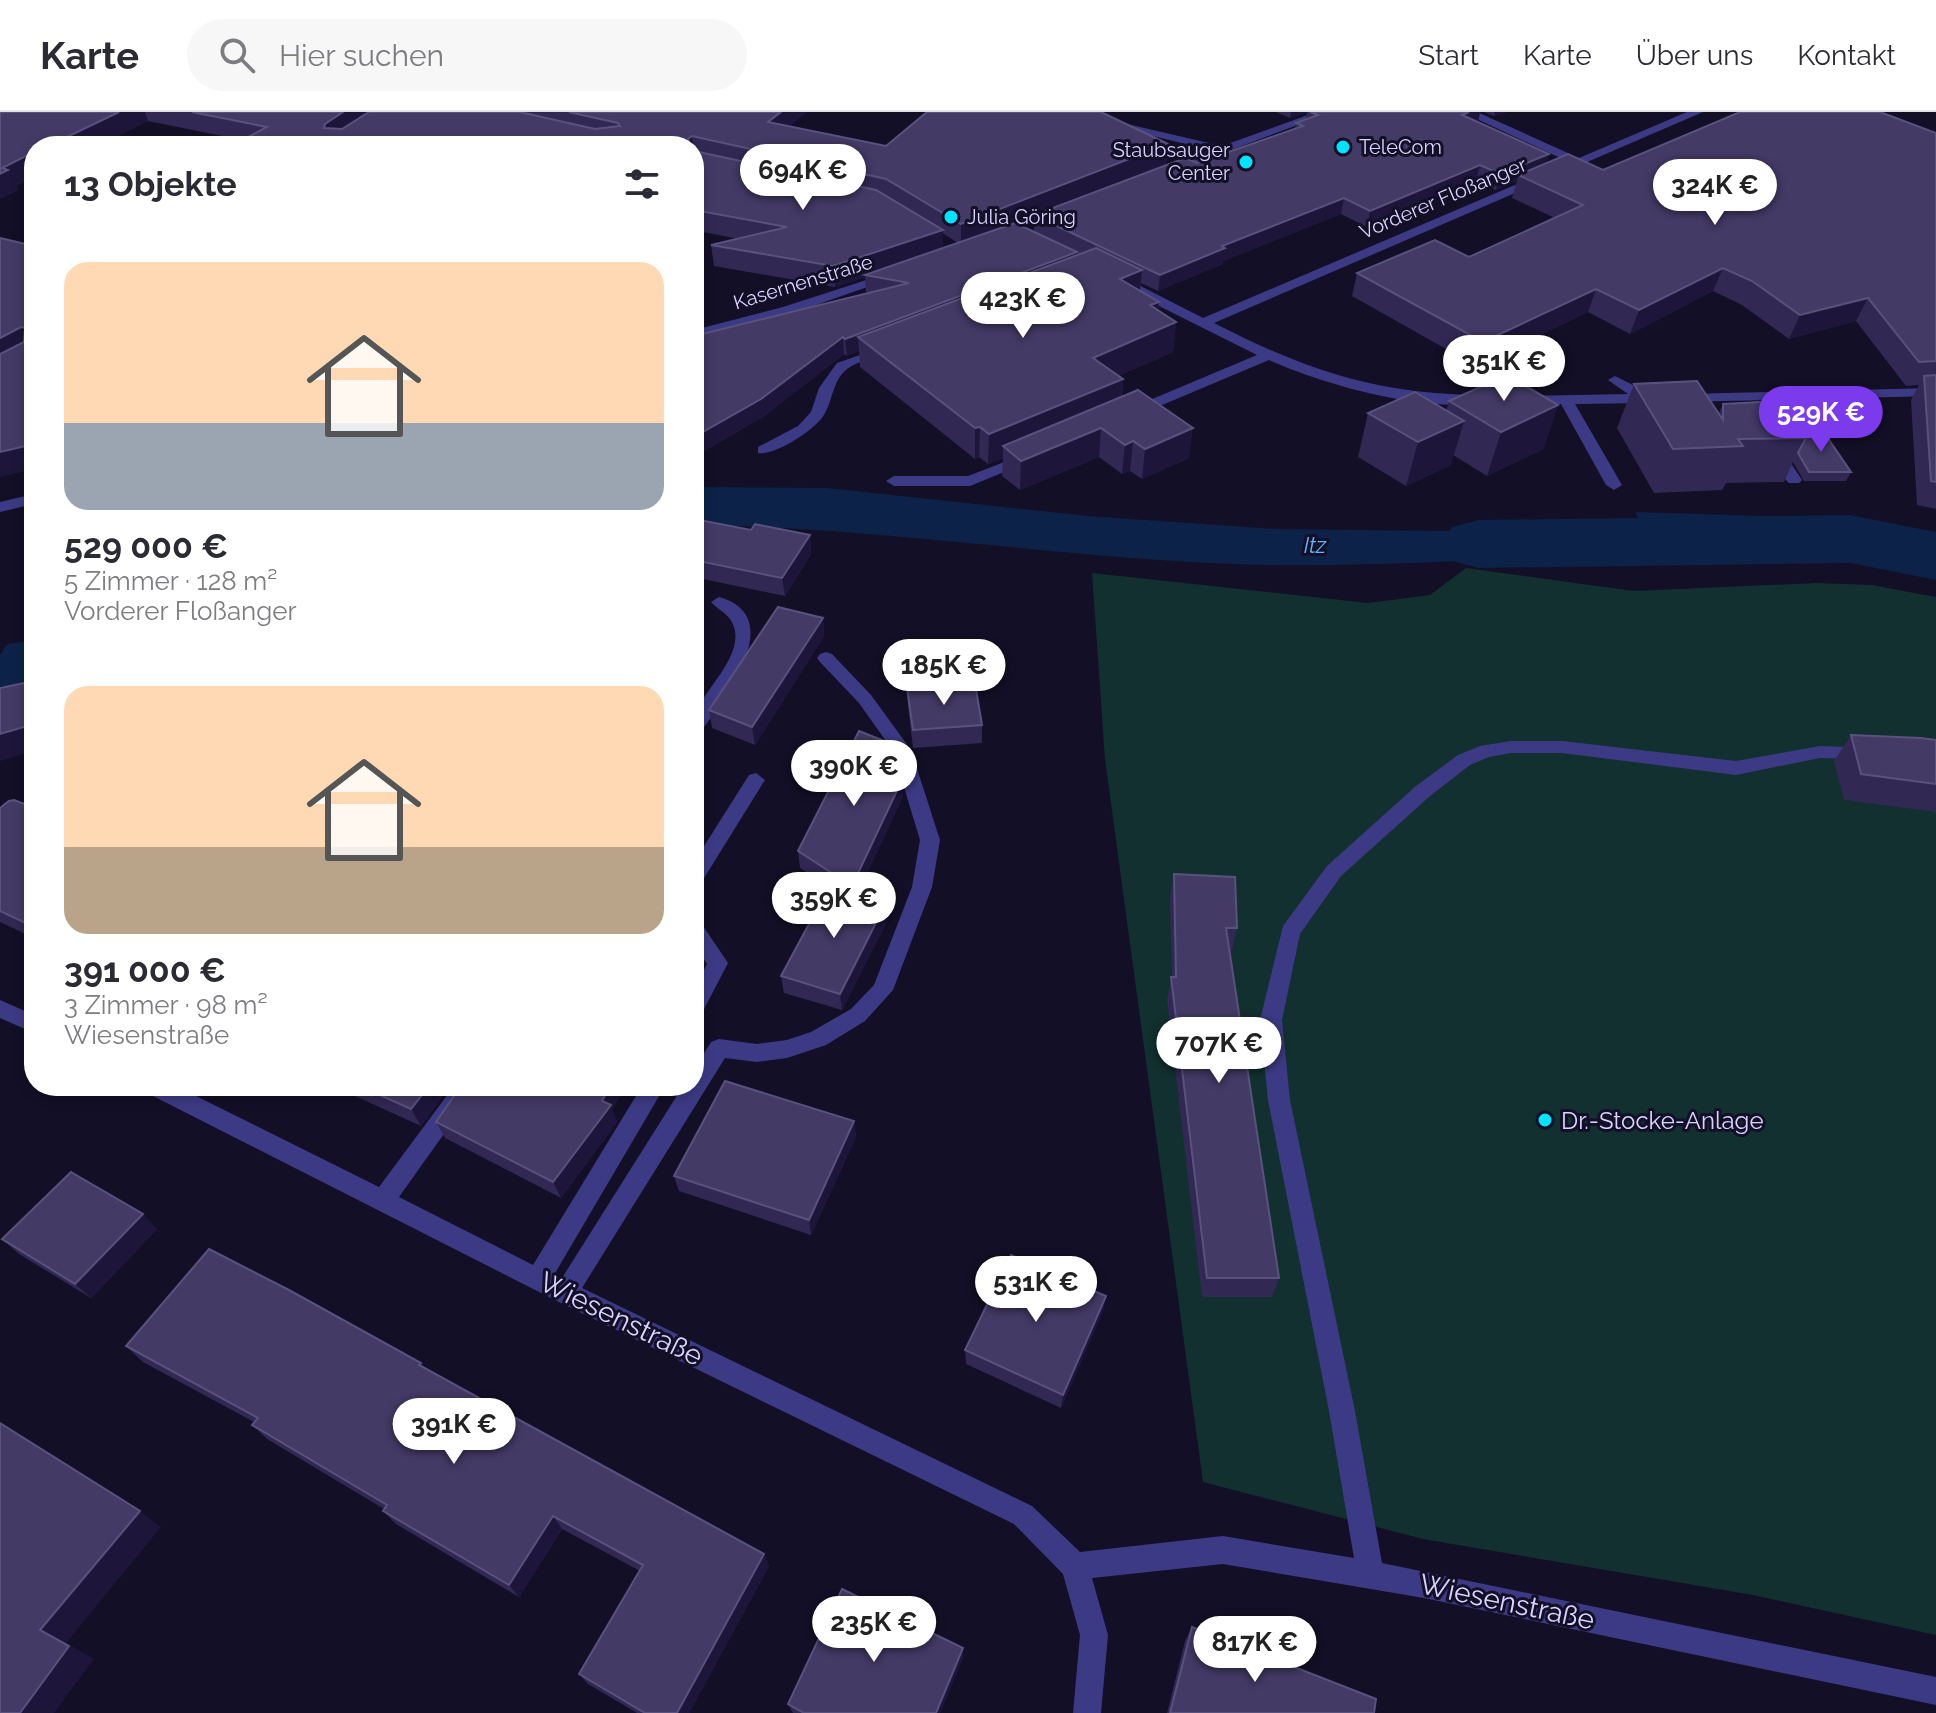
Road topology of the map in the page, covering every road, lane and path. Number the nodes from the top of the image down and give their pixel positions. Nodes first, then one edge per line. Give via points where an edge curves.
1 (1061, 112) edge
2 (1326, 112) edge
3 (1468, 112) edge
4 (1697, 112) edge
5 (1157, 123) dead end
6 (1140, 129) junction
7 (1224, 150) junction
8 (1578, 162) junction
9 (1152, 176) edge
10 (900, 273) edge
11 (1108, 275) edge
12 (1205, 322) junction
13 (704, 331) edge
14 (902, 344) edge
15 (1271, 354) junction
16 (1615, 380) dead end
17 (1936, 392) edge
18 (1646, 399) junction
19 (1566, 400) junction
20 (1113, 421) edge
21 (1764, 432) edge
22 (763, 450) dead end
23 (1042, 451) edge
24 (1794, 480) edge
25 (894, 481) dead end
26 (1614, 485) dead end
27 (24, 501) edge
28 (0, 507) edge
29 (719, 602) dead end
30 (826, 658) dead end
31 (704, 713) edge
32 (1878, 754) edge
33 (756, 780) dead end
34 (24, 809) edge
35 (0, 816) edge
36 (704, 862) edge
37 (704, 943) edge
38 (704, 990) edge
39 (0, 1009) edge
40 (24, 1020) edge
41 (704, 1072) edge
42 (175, 1096) edge
43 (460, 1096) edge
44 (648, 1096) edge
45 (689, 1096) edge
46 (382, 1202) junction
47 (538, 1279) junction
48 (566, 1293) junction
49 (1075, 1566) junction
50 (1370, 1574) junction
51 (1936, 1691) edge
52 (1087, 1713) edge

1 - 6 street
2 - 7 street
3 - 8 street
4 - 8 street, Vorderer Floßanger
5 - 6 street
6 - 7 street
7 - 9 street
8 - 12 street, Vorderer Floßanger
10 - 13 street, Kasernenstraße
11 - 12 street
12 - 15 street
14 - 22 street via 842,366 826,388 818,413 803,429
15 - 19 street via 1337,381 1396,395
15 - 20 street
16 - 18 street
17 - 18 street via 1744,402
18 - 19 street
19 - 26 street
21 - 24 street
23 - 25 street via 970,481
27 - 28 street
29 - 31 street via 738,617 742,652
30 - 41 street via 902,750 930,840 922,887 883,990 858,1015 818,1039 787,1049 757,1053 719,1048
32 - 50 street via 1820,752 1736,768 1562,747 1486,751 1464,760 1423,791 1334,871 1290,932 1271,1020 1279,1100
33 - 36 street
34 - 35 street
37 - 38 street via 718,963
39 - 40 street
42 - 46 street, Wiesenstraße
43 - 46 street
44 - 47 street
45 - 48 street
46 - 47 street, Wiesenstraße
47 - 48 street, Wiesenstraße
48 - 49 street, Wiesenstraße via 1023,1515
49 - 50 street, Wiesenstraße via 1223,1550
49 - 52 street via 1094,1635
50 - 51 street, Wiesenstraße

